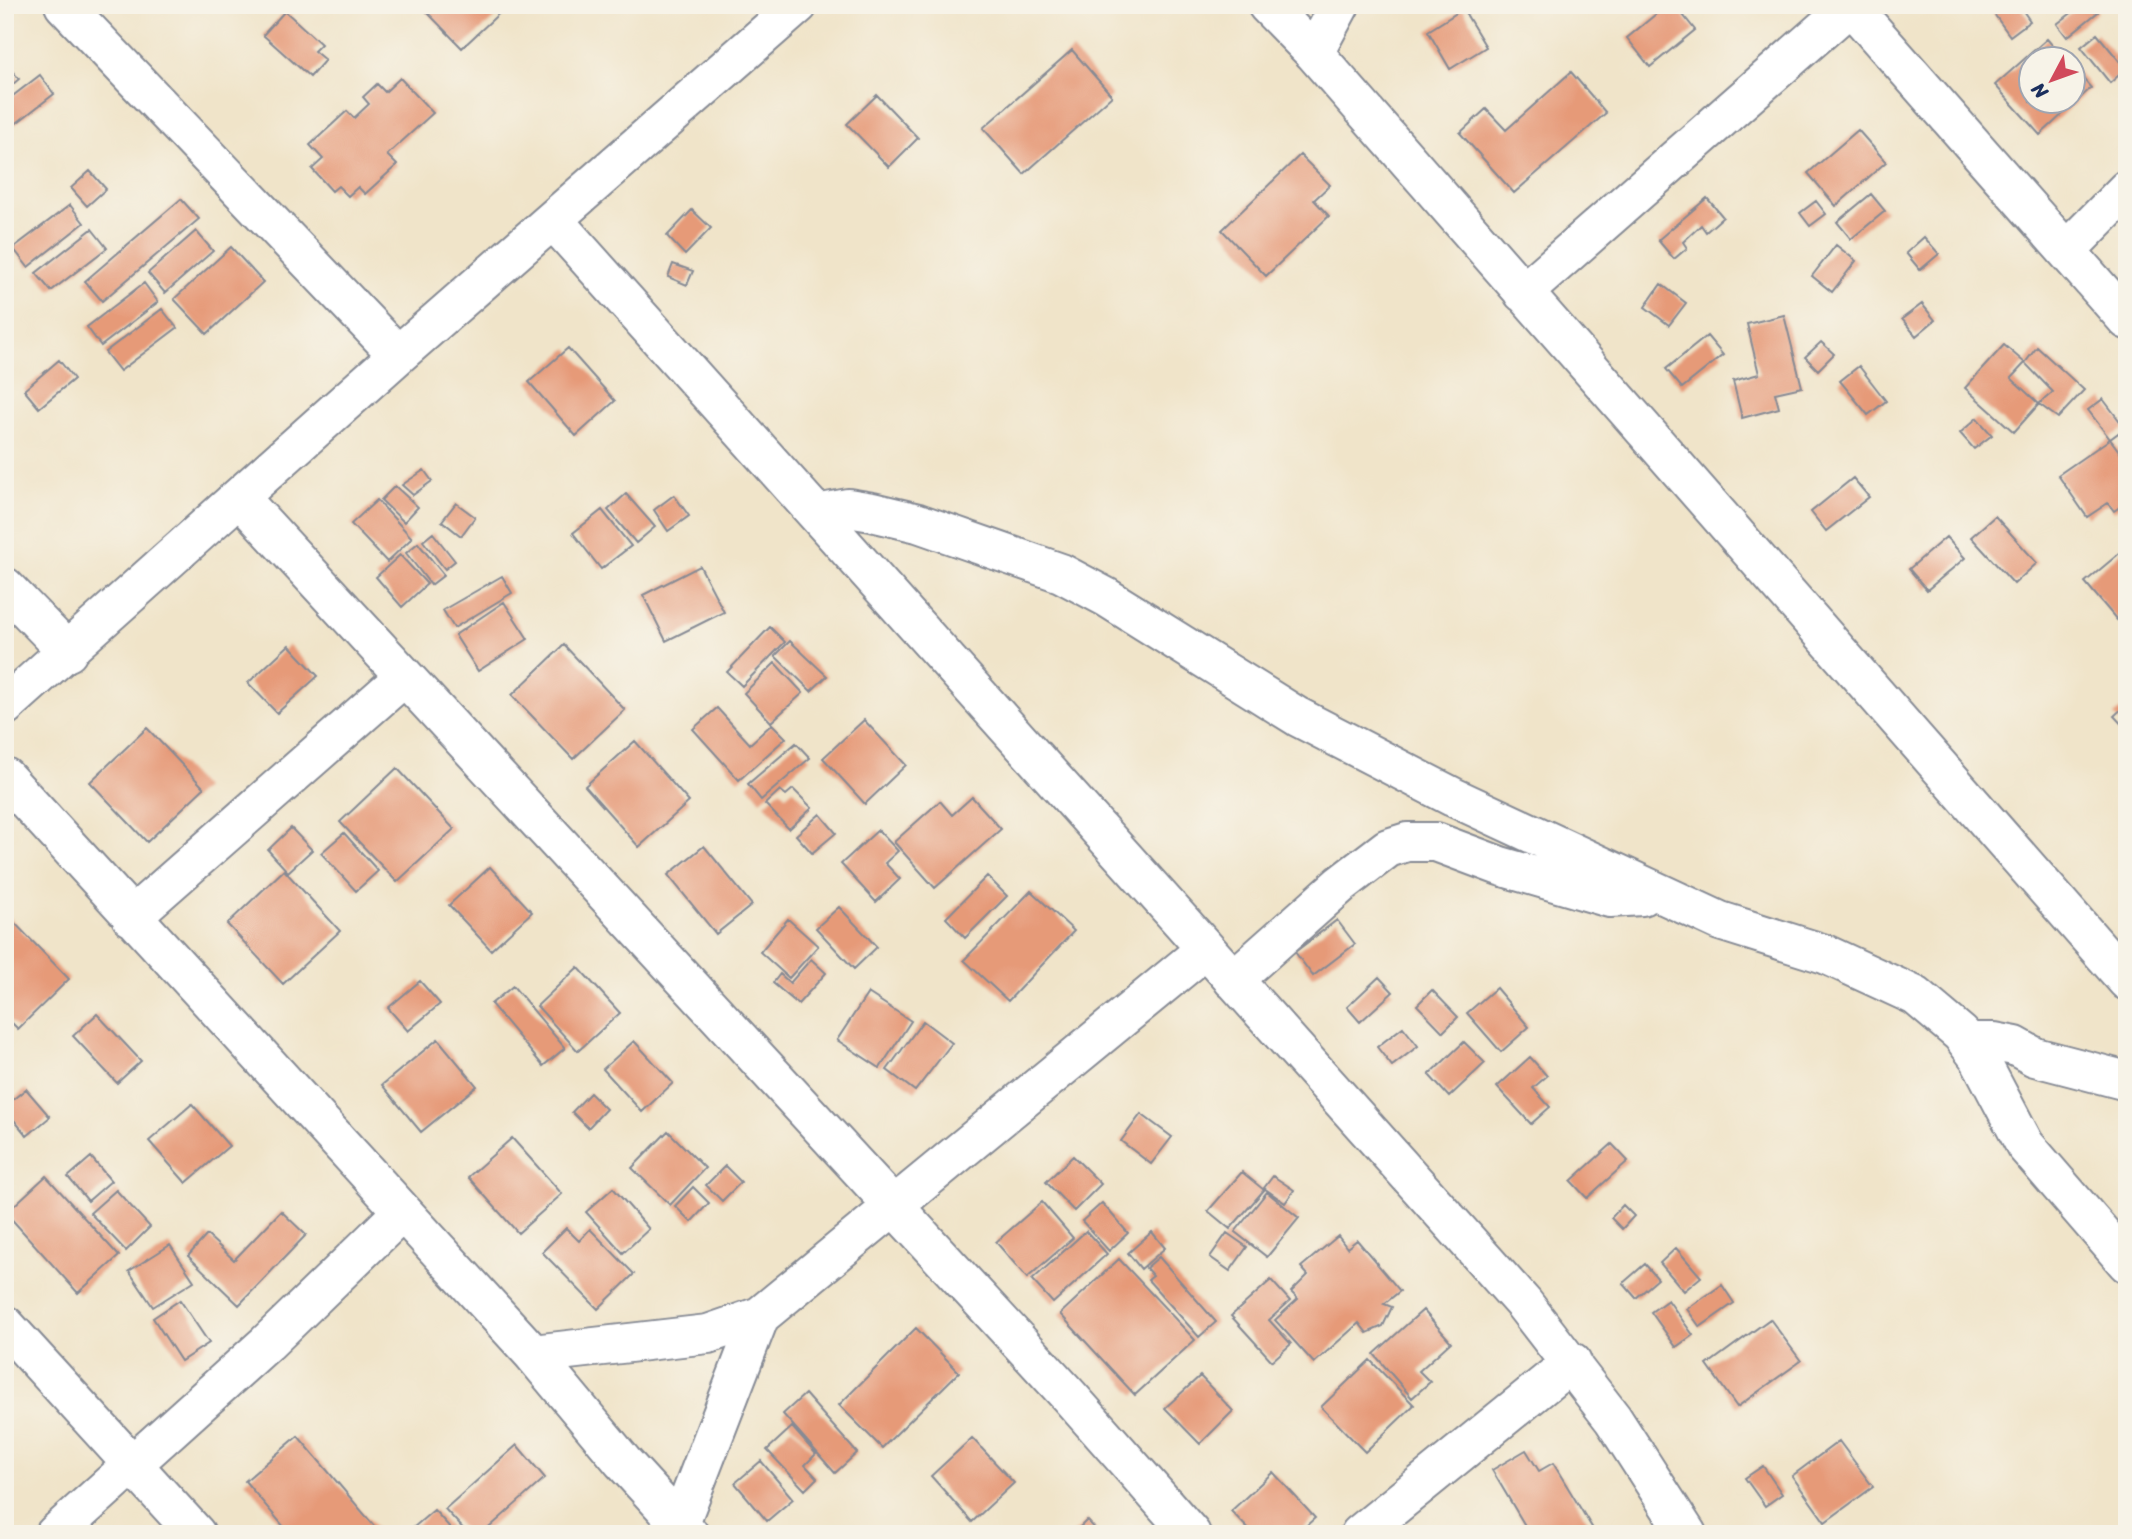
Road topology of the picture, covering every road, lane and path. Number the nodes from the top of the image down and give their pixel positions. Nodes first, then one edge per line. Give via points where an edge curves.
1 (64, 5) edge
2 (798, 5) edge
3 (1267, 5) edge
4 (1340, 5) edge
5 (1850, 5) edge
6 (1314, 53) junction
7 (2127, 189) edge
8 (554, 221) junction
9 (2067, 250) junction
10 (1523, 293) junction
11 (2127, 320) edge
12 (398, 355) junction
13 (239, 497) junction
14 (817, 514) junction
15 (5, 587) edge
16 (68, 652) junction
17 (404, 677) junction
18 (5, 706) edge
19 (5, 778) edge
20 (1655, 893) junction
21 (131, 917) junction
22 (1206, 949) junction
23 (1233, 980) junction
24 (2127, 982) edge
25 (1967, 1042) junction
26 (2127, 1081) edge
27 (892, 1207) junction
28 (402, 1212) junction
29 (2127, 1263) edge
30 (760, 1317) junction
31 (5, 1325) edge
32 (533, 1354) junction
33 (1572, 1362) junction
34 (134, 1464) junction
35 (685, 1529) edge
36 (55, 1534) edge
37 (196, 1534) edge
38 (1191, 1534) edge
39 (1360, 1534) edge
40 (1687, 1534) edge

1 - 12 street
2 - 8 street
3 - 6 street
4 - 6 street
5 - 9 street
5 - 10 street
6 - 10 street
7 - 9 street
8 - 12 street
8 - 14 street
9 - 11 street
10 - 24 street
12 - 13 street
13 - 16 street
13 - 17 street
14 - 20 street via 848,508 918,523 1061,573 1298,717
14 - 22 street
15 - 16 street
16 - 18 street
17 - 21 street
17 - 27 street
19 - 21 street
20 - 23 street via 1610,898 1436,842 1407,842 1388,848 1341,884
20 - 25 street via 1875,976 1916,996
21 - 28 street
22 - 23 street
22 - 27 street
23 - 33 street
25 - 26 street via 2015,1046 2035,1057
25 - 29 street via 2025,1145
27 - 30 street
27 - 38 street
28 - 32 street
28 - 34 street
30 - 32 street via 708,1334
30 - 35 street
31 - 34 street
32 - 35 street
33 - 39 street
33 - 40 street
34 - 36 street
34 - 37 street

